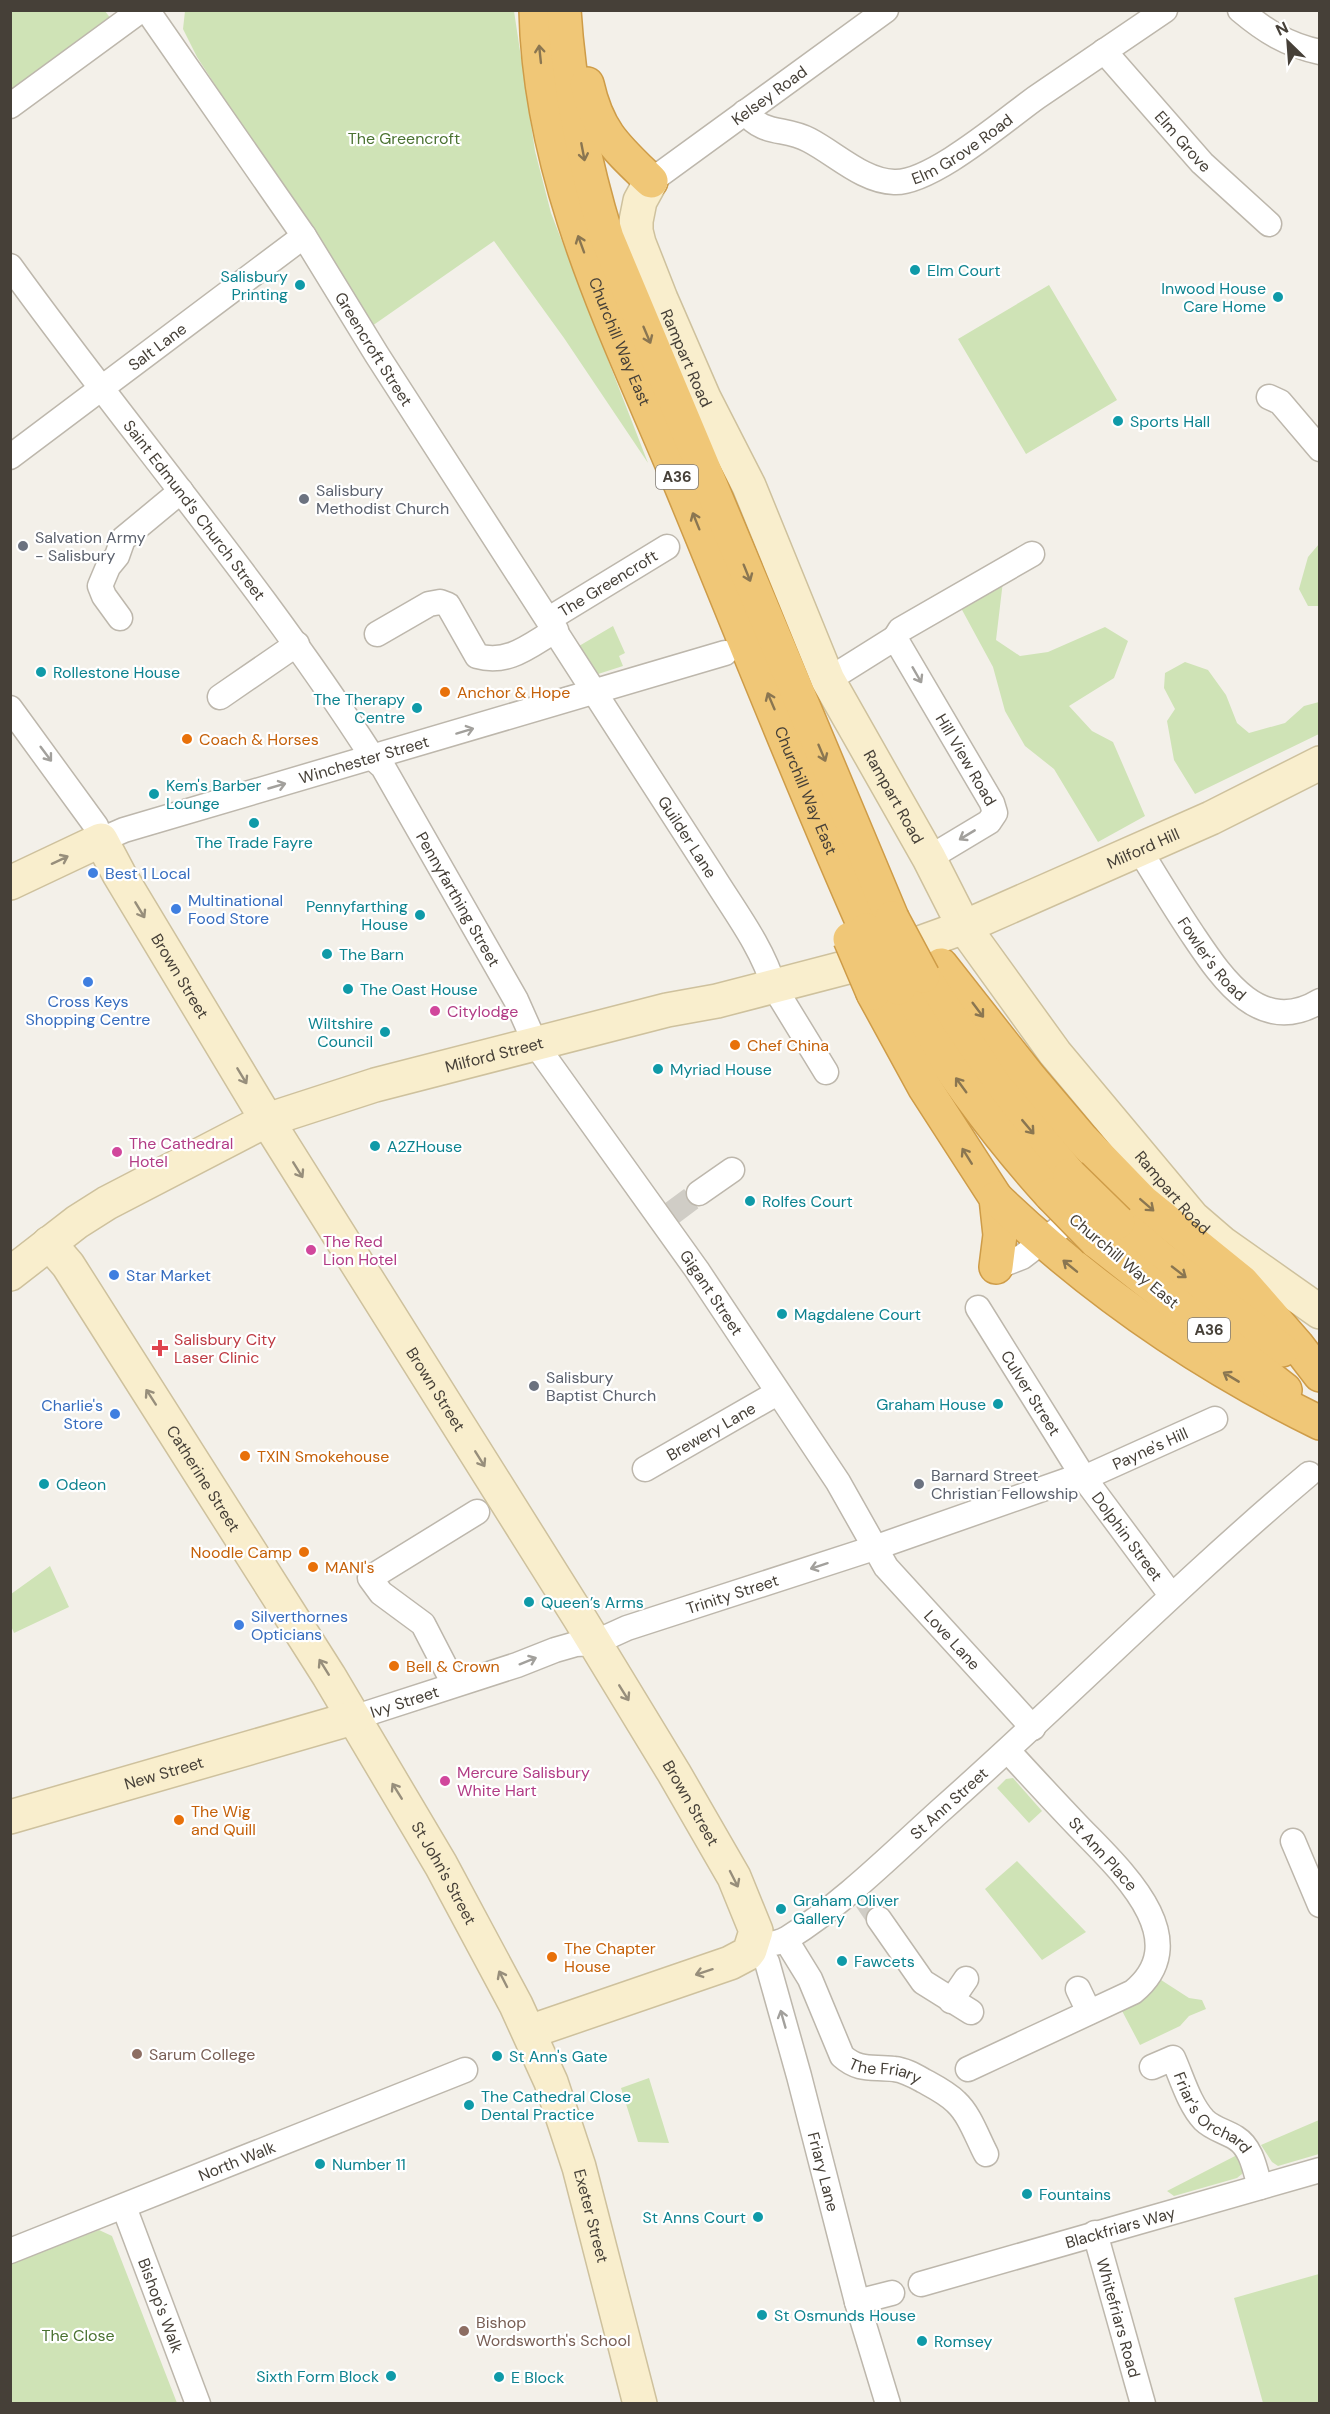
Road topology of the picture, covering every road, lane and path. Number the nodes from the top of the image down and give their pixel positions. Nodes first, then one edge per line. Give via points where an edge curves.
1 (141, 10) edge
2 (147, 10) edge
3 (536, 10) edge
4 (565, 10) edge
5 (886, 10) edge
6 (1165, 10) edge
7 (1240, 10) edge
8 (1104, 51) junction
9 (1320, 52) edge
10 (10, 106) edge
11 (745, 112) junction
12 (651, 181) junction
13 (1269, 224) dead end
14 (304, 236) junction
15 (10, 266) edge
16 (101, 387) junction
17 (1269, 397) dead end
18 (1320, 449) edge
19 (10, 457) edge
20 (181, 491) junction
21 (667, 547) dead end
22 (1032, 554) dead end
23 (120, 618) dead end
24 (553, 624) junction
25 (377, 634) dead end
26 (895, 638) junction
27 (297, 644) junction
28 (725, 653) dead end
29 (828, 680) junction
30 (595, 690) junction
31 (220, 697) dead end
32 (10, 708) edge
33 (373, 758) junction
34 (1320, 763) edge
35 (830, 807) junction
36 (101, 840) junction
37 (1139, 849) junction
38 (929, 858) junction
39 (10, 884) edge
40 (880, 926) junction
41 (964, 927) junction
42 (909, 981) junction
43 (774, 987) junction
44 (1320, 1001) edge
45 (536, 1045) junction
46 (826, 1072) dead end
47 (267, 1120) junction
48 (732, 1170) dead end
49 (1120, 1180) junction
50 (699, 1193) tunnel mouth
51 (996, 1198) junction
52 (1107, 1232) junction
53 (49, 1243) junction
54 (1043, 1243) junction
55 (996, 1267) joint
56 (10, 1274) edge
57 (978, 1308) dead end
58 (1320, 1312) edge
59 (1320, 1375) edge
60 (1320, 1382) edge
61 (777, 1393) junction
62 (1215, 1419) dead end
63 (1320, 1422) edge
64 (645, 1469) dead end
65 (1309, 1474) dead end
66 (1084, 1478) junction
67 (477, 1512) dead end
68 (874, 1548) junction
69 (1172, 1595) junction
70 (594, 1643) junction
71 (454, 1684) junction
72 (353, 1718) junction
73 (1033, 1728) junction
74 (319, 1729) junction
75 (370, 1746) junction
76 (1008, 1751) junction
77 (10, 1817) edge
78 (1293, 1841) dead end
79 (867, 1902) junction
80 (1320, 1905) edge
81 (786, 1940) junction
82 (753, 1944) junction
83 (966, 1979) dead end
84 (1078, 1989) dead end
85 (1089, 2012) junction
86 (529, 2032) junction
87 (1152, 2067) dead end
88 (465, 2070) dead end
89 (942, 2092) junction
90 (986, 2154) dead end
91 (1320, 2170) edge
92 (1260, 2187) junction
93 (124, 2207) junction
94 (1095, 2233) junction
95 (10, 2251) edge
96 (921, 2284) dead end
97 (892, 2293) dead end
98 (857, 2302) junction
99 (198, 2403) edge
100 (640, 2403) edge
101 (888, 2403) edge
102 (1143, 2403) edge

1 - 10 street
2 - 14 street, Greencroft Street
35 -> 3 highway, Churchill Way East / A36 via 622,350 571,215 552,145
4 - 12 highway via 597,117 616,148
4 -> 35 highway, Churchill Way East / A36 via 580,138 591,187
5 - 11 street, Kelsey Road
6 - 8 street, Elm Grove Road
7 - 9 street via 1266,32
8 - 11 street, Elm Grove Road via 952,158 908,181 895,183 867,175 804,137 753,123
8 - 13 street, Elm Grove via 1202,163
11 - 12 street, Kelsey Road
12 - 29 street, Rampart Road via 637,210 639,243 704,398 749,486
14 - 16 street, Salt Lane
14 - 24 street, Greencroft Street
15 - 16 street, Saint Edmund's Church Street
16 - 19 street, Salt Lane
16 - 20 street, Saint Edmund's Church Street
17 - 18 street via 1280,402
20 - 23 street via 123,539 108,567 100,586
20 - 27 street, Saint Edmund's Church Street
21 - 24 street, The Greencroft
22 - 26 street via 900,630
24 - 25 street, The Greencroft via 514,655 500,659 477,656 448,605 440,602 429,604
24 - 30 street, Greencroft Street
26 - 29 street
26 -> 38 street, Hill View Road via 995,813 989,822
27 - 31 street
27 - 33 street, Saint Edmund's Church Street
28 - 30 street, Winchester Street
29 - 38 street, Rampart Road
33 -> 30 street, Winchester Street
30 - 43 street, Guilder Lane via 746,929
32 -> 36 street via 96,826
36 -> 33 street, Winchester Street
33 - 45 street, Pennyfarthing Street via 383,767 516,1000
34 - 37 street, Milford Hill
35 - 40 highway, Churchill Way East / A36
35 - 40 highway via 828,872
39 -> 36 street, Winchester Street
36 -> 47 street, Brown Street
37 - 41 street, Milford Hill
37 - 44 street, Fowler's Road via 1212,963 1239,995 1280,1012 1302,1010
38 - 41 street, Rampart Road
40 - 42 highway, Churchill Way East / A36, bridge
40 - 42 highway, bridge
41 - 43 street, Milford Street via 867,962
41 - 58 street, Rampart Road via 1055,1053 1193,1218
42 -> 49 highway via 1053,1108
51 -> 42 highway via 925,1088
42 - 52 highway, Churchill Way East / A36, bridge via 996,1087 1061,1185
43 - 45 street, Milford Street
43 - 46 street
45 - 47 street, Milford Street via 375,1085
45 - 61 street, Gigant Street via 667,1216
47 - 53 street, Milford Street via 107,1203
47 -> 70 street, Brown Street
48 - 50 street
49 - 54 street
49 -> 59 highway via 1242,1282
51 - 54 highway
51 - 55 highway via 1000,1235
52 -> 60 highway, Churchill Way East / A36 via 1180,1273
52 - 63 highway, Churchill Way East / A36
53 - 56 street, Milford Street
72 -> 53 street, Catherine Street via 238,1530 68,1265
54 - 55 street
63 -> 54 highway via 1263,1396 1189,1351
57 - 66 street, Culver Street
61 - 64 street, Brewery Lane
61 - 68 street, Gigant Street via 838,1482
62 - 66 street, Payne's Hill
65 - 69 street, St Ann Street
66 - 68 street, Payne's Hill via 1068,1480
66 - 69 street, Dolphin Street
67 - 71 street via 370,1578 381,1593 417,1619
68 -> 70 street, Trinity Street via 627,1628
68 - 73 street, Love Lane via 886,1567
69 - 73 street, St Ann Street
71 -> 70 street, Ivy Street via 555,1650
70 -> 82 street, Brown Street via 734,1877 756,1931
71 - 72 street, Ivy Street
72 - 74 street, New Street
72 - 75 street, St John's Street
73 - 76 street, St Ann Street
74 - 75 street
74 - 77 street, New Street
86 -> 75 street, St John's Street via 457,1894
76 - 79 street, St Ann Street
76 - 85 street, St Ann Place via 1130,1880 1155,1928 1159,1949 1154,1970 1145,1982 1133,1992
78 - 80 street
79 - 81 street, St Ann Street
79 - 83 street via 922,1982 961,2007
81 - 82 street, St Ann Street
81 - 89 street, The Friary via 810,1979 842,2056 862,2068 906,2071
82 -> 86 street via 747,1954 730,1963
98 -> 82 street, Friary Lane via 767,1962
84 - 85 street
85 - 89 street, St Ann Place via 962,2070
86 - 100 street, Exeter Street via 554,2090 579,2167
87 - 92 street, Friar's Orchard via 1173,2058 1202,2117 1246,2148
88 - 93 street, North Walk
89 - 90 street, The Friary via 967,2116
91 - 92 street, Blackfriars Way
92 - 94 street, Blackfriars Way
93 - 95 street, North Walk
93 - 99 street, Bishop's Walk
94 - 96 street, Blackfriars Way
94 - 102 street, Whitefriars Road
97 - 98 street
98 - 101 street, Friary Lane

